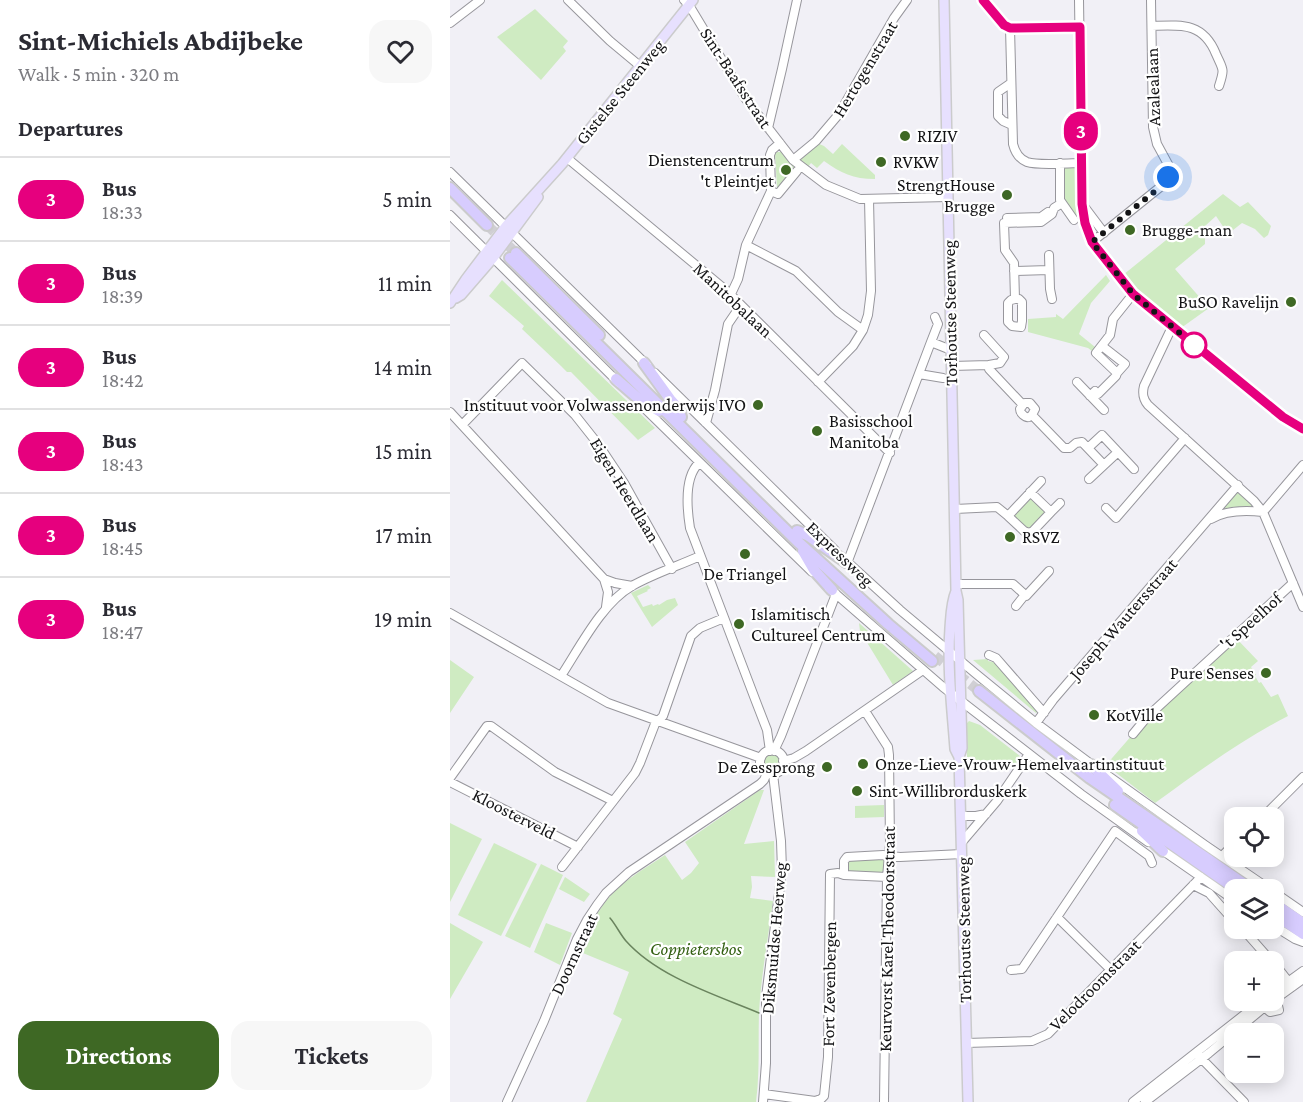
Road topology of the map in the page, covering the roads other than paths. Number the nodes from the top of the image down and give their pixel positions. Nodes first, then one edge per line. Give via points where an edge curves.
1 (480, 0) edge
2 (568, 0) edge
3 (796, 0) edge
4 (907, 0) edge
5 (944, 0) edge
6 (983, 0) edge
7 (1079, 0) edge
8 (1151, 0) edge
9 (689, 2) edge
10 (450, 23) edge
11 (1152, 26) junction
12 (1080, 27) junction
13 (1010, 28) junction
14 (640, 66) junction
15 (1011, 83) junction
16 (1219, 86) dead end
17 (1012, 125) junction
18 (768, 128) junction
19 (780, 143) junction
20 (567, 158) junction
21 (793, 159) junction
22 (1060, 163) junction
23 (1082, 163) junction
24 (796, 171) dead end
25 (450, 172) edge
26 (450, 188) edge
27 (771, 190) junction
28 (948, 197) junction
29 (450, 198) edge
30 (869, 199) junction
31 (1062, 203) junction
32 (1082, 204) junction
33 (450, 215) edge
34 (1074, 220) dead end
35 (509, 230) junction
36 (1104, 233) junction
37 (1092, 242) junction
38 (746, 245) junction
39 (490, 254) junction
40 (513, 255) tunnel mouth
41 (1049, 255) dead end
42 (1049, 270) junction
43 (1014, 271) junction
44 (731, 294) junction
45 (1133, 294) junction
46 (1015, 299) dead end
47 (1052, 299) dead end
48 (451, 302) edge
49 (741, 305) junction
50 (935, 316) dead end
51 (1172, 327) junction
52 (863, 330) junction
53 (984, 335) dead end
54 (951, 339) junction
55 (931, 342) junction
56 (951, 350) junction
57 (644, 363) junction
58 (989, 365) junction
59 (952, 366) junction
60 (919, 374) junction
61 (943, 378) dead end
62 (616, 379) junction
63 (818, 382) junction
64 (1077, 382) dead end
65 (1095, 398) junction
66 (1104, 410) dead end
67 (450, 412) edge
68 (677, 418) junction
69 (706, 423) junction
70 (462, 424) junction
71 (1303, 429) edge
72 (1185, 438) junction
73 (1088, 448) junction
74 (1118, 452) junction
75 (890, 453) junction
76 (699, 463) junction
77 (1104, 465) junction
78 (1303, 465) edge
79 (1134, 469) dead end
80 (1089, 479) dead end
81 (1041, 481) dead end
82 (1238, 485) junction
83 (1030, 492) junction
84 (1060, 503) dead end
85 (1106, 508) dead end
86 (955, 509) junction
87 (1051, 512) junction
88 (1263, 512) junction
89 (1008, 516) junction
90 (1203, 526) junction
91 (797, 536) junction
92 (700, 556) junction
93 (846, 562) junction
94 (672, 568) junction
95 (1049, 571) dead end
96 (604, 579) junction
97 (1293, 583) junction
98 (632, 586) junction
99 (956, 587) junction
100 (834, 592) junction
101 (1024, 596) junction
102 (1302, 603) edge
103 (1016, 606) dead end
104 (606, 608) junction
105 (450, 613) edge
106 (724, 618) junction
107 (949, 651) junction
108 (989, 655) dead end
109 (934, 659) tunnel mouth
110 (960, 661) junction
111 (923, 670) junction
112 (561, 676) junction
113 (949, 691) junction
114 (977, 694) tunnel mouth
115 (960, 700) junction
116 (865, 711) junction
117 (1044, 712) junction
118 (658, 722) junction
119 (1036, 723) junction
120 (1132, 734) dead end
121 (772, 751) junction
122 (1029, 754) junction
123 (761, 758) junction
124 (959, 758) junction
125 (783, 761) junction
126 (1090, 765) junction
127 (770, 774) junction
128 (1303, 777) edge
129 (450, 780) edge
130 (613, 801) junction
131 (1273, 807) edge
132 (1130, 811) junction
133 (986, 814) junction
134 (961, 819) junction
135 (979, 822) junction
136 (962, 842) junction
137 (578, 848) junction
138 (1163, 851) junction
139 (962, 854) junction
140 (889, 856) junction
141 (1222, 856) joint
142 (1152, 863) dead end
143 (562, 867) dead end
144 (844, 875) junction
145 (887, 877) junction
146 (1201, 877) junction
147 (1236, 879) edge
148 (1255, 879) edge
149 (1224, 880) edge
150 (1193, 885) junction
151 (1224, 893) edge
152 (1284, 899) edge
153 (1224, 910) edge
154 (1284, 910) edge
155 (1303, 912) edge
156 (1057, 917) junction
157 (1284, 921) edge
158 (1303, 923) edge
159 (1284, 932) edge
160 (1303, 934) edge
161 (1252, 939) edge
162 (1303, 942) edge
163 (1263, 951) edge
164 (1011, 970) dead end
165 (1111, 970) junction
166 (1303, 971) edge
167 (1284, 976) edge
168 (1303, 980) edge
169 (1288, 981) junction
170 (1284, 986) edge
171 (1284, 992) edge
172 (1253, 1011) edge
173 (966, 1043) junction
174 (1198, 1056) junction
175 (764, 1098) edge
176 (815, 1101) edge
177 (507, 1102) edge
178 (884, 1102) edge
179 (968, 1102) edge
180 (1133, 1102) edge
181 (1145, 1102) edge
182 (1244, 1102) edge

1 - 10 street
2 - 14 street
3 - 18 street
4 - 21 street, Hertogenstraat via 839,114 816,141
5 - 28 main road, Torhoutse Steenweg
6 - 13 street
7 - 12 street
8 - 11 street, Azalealaan
9 - 14 main road, Gistelse Steenweg
9 - 18 street, Sint-Baafsstraat via 739,90
11 - 16 street via 1191,27 1207,38 1224,71
11 - 36 street, Azalealaan via 1153,127 1170,175
12 - 13 street
12 - 23 street
13 - 15 street
14 - 20 main road, Gistelse Steenweg
15 - 17 street
15 - 17 street via 998,92 998,116
17 - 22 street via 1014,149 1023,161
18 - 19 street, Sint-Baafsstraat
19 - 21 street, Sint-Baafsstraat
19 - 27 street via 770,155
20 - 35 main road, Gistelse Steenweg
20 - 44 street, Manitobalaan
21 - 30 street, Sint-Baafsstraat via 829,188
22 - 23 street
22 - 31 street
23 - 32 street
24 - 27 street via 778,194
25 - 35 street, Expressweg
26 - 29 highway via 485,227
27 - 38 street
28 - 30 street, Sint-Baafsstraat
28 - 54 main road, Torhoutse Steenweg
30 - 52 street via 871,302
31 - 34 street
31 - 43 street via 1041,222 1004,223 1005,250 1014,263
32 - 36 street
32 - 37 street
33 - 39 street, Expressweg
35 - 39 main road, Gistelse Steenweg
35 - 57 street, Expressweg
36 - 37 street, Azalealaan
37 - 45 street
38 - 44 street
38 - 52 street via 796,271 838,312
39 - 48 main road, Gistelse Steenweg via 465,279
39 - 62 street, Expressweg
40 - 68 highway, Expressweg
41 - 42 street
42 - 43 street
42 - 47 street
43 - 46 street
44 - 49 street, Manitobalaan
45 - 51 street
45 - 65 street via 1113,319 1110,335 1096,352 1117,374
49 - 63 street, Manitobalaan
49 - 69 street via 728,324
50 - 55 street via 938,324
51 - 71 street
51 - 72 street via 1143,396
52 - 63 street
53 - 58 street via 1004,357 1000,363
54 - 55 street
54 - 56 main road, Torhoutse Steenweg
55 - 56 street
55 - 60 street
56 - 59 main road, Torhoutse Steenweg
57 - 68 highway via 678,408
57 - 69 street, Expressweg
58 - 59 street
58 - 73 street via 1023,405 1022,413 1032,415 1064,448 1079,442
59 - 86 main road, Torhoutse Steenweg
60 - 61 street
60 - 75 street
62 - 68 highway via 639,399
62 - 76 street, Expressweg
63 - 75 street, Manitobalaan
64 - 65 street
65 - 66 street
67 - 70 street
68 - 91 highway, Expressweg
69 - 93 street, Expressweg
70 - 94 street, Eigen Heerdlaan via 522,363 575,415 598,444
70 - 96 street
72 - 82 street
72 - 85 street via 1116,518
73 - 74 street via 1102,435
73 - 77 street
74 - 77 street
74 - 79 street
75 - 93 street
76 - 92 street via 693,469 687,505
76 - 100 street, Expressweg
77 - 80 street
78 - 88 street
81 - 83 street
82 - 88 street
82 - 90 street, Joseph Wautersstraat
83 - 87 street
83 - 89 street
84 - 87 street
86 - 89 street via 997,507
86 - 99 main road, Torhoutse Steenweg
87 - 89 street via 1029,533
88 - 90 street, Joseph Wautersstraat via 1224,514
88 - 97 street
90 - 117 street, Joseph Wautersstraat
91 - 93 highway via 807,536
91 - 100 highway via 814,570
91 - 109 highway, Expressweg
92 - 94 street
92 - 106 street
93 - 107 street, Expressweg
94 - 98 street
95 - 101 street
96 - 98 street
96 - 104 street via 608,592
97 - 102 street
97 - 120 street, 't Speelhof
98 - 104 street
99 - 101 street via 1013,584
99 - 107 main road, Torhoutse Steenweg
99 - 110 main road, Torhoutse Steenweg
100 - 111 street, Expressweg
100 - 121 street
101 - 103 street
104 - 112 street
105 - 112 street
106 - 118 street via 691,636
106 - 121 street
107 - 110 street, Expressweg
107 - 113 main road, Torhoutse Steenweg
108 - 117 street
110 - 115 main road, Torhoutse Steenweg
110 - 119 street, Expressweg
111 - 113 street, Expressweg
111 - 116 street
112 - 118 street via 608,703
113 - 115 street, Expressweg
113 - 124 main road, Torhoutse Steenweg
114 - 132 highway via 1058,762
115 - 122 street, Expressweg
115 - 124 main road, Torhoutse Steenweg
116 - 125 street via 799,756
116 - 140 street, Keurvorst Karel Theodoorstraat via 889,751
117 - 119 street, Joseph Wautersstraat
118 - 123 street
118 - 130 street via 635,773
119 - 126 street, Expressweg
121 - 123 street
121 - 125 street via 781,755
122 - 133 street
122 - 138 street, Expressweg
123 - 127 street, Diksmuidse Heerweg via 762,768
124 - 134 main road, Torhoutse Steenweg
125 - 127 street via 779,771
126 - 132 highway via 1126,798
126 - 141 street, Expressweg
127 - 175 street, Diksmuidse Heerweg via 782,870 766,998
127 - 177 street, Doornstraat via 629,872 597,905 577,939
128 - 131 street
129 - 130 street via 480,734 491,726 555,772
129 - 137 street, Kloosterveld
130 - 137 street
132 - 138 highway via 1135,825
132 - 147 highway
132 - 149 highway
133 - 134 street
133 - 135 street
134 - 135 street
134 - 136 main road, Torhoutse Steenweg
135 - 136 street
136 - 139 main road, Torhoutse Steenweg
137 - 143 street
138 - 146 street, Expressweg
139 - 140 street, Fort Zevenbergen
139 - 173 main road, Torhoutse Steenweg
140 - 144 street, Fort Zevenbergen via 847,857
140 - 145 street, Keurvorst Karel Theodoorstraat
141 - 148 street, Expressweg
142 - 156 street via 1149,856 1115,831
144 - 145 street
144 - 176 street, Fort Zevenbergen via 831,874 828,1072 824,1096
145 - 178 street, Keurvorst Karel Theodoorstraat
146 - 150 street, Velodroomstraat
146 - 151 street, Expressweg
150 - 153 street via 1209,893
150 - 165 street, Velodroomstraat
152 - 155 street, Expressweg
154 - 158 highway
156 - 164 street via 1022,969
156 - 165 street
157 - 160 highway
159 - 162 street
161 - 163 street
165 - 173 street, Velodroomstraat via 1040,1039
166 - 169 street
167 - 169 street
168 - 171 street
169 - 170 street
172 - 174 street
173 - 179 main road, Torhoutse Steenweg
174 - 180 street
174 - 181 street
174 - 182 street
175 - 176 street, Fort Zevenbergen

